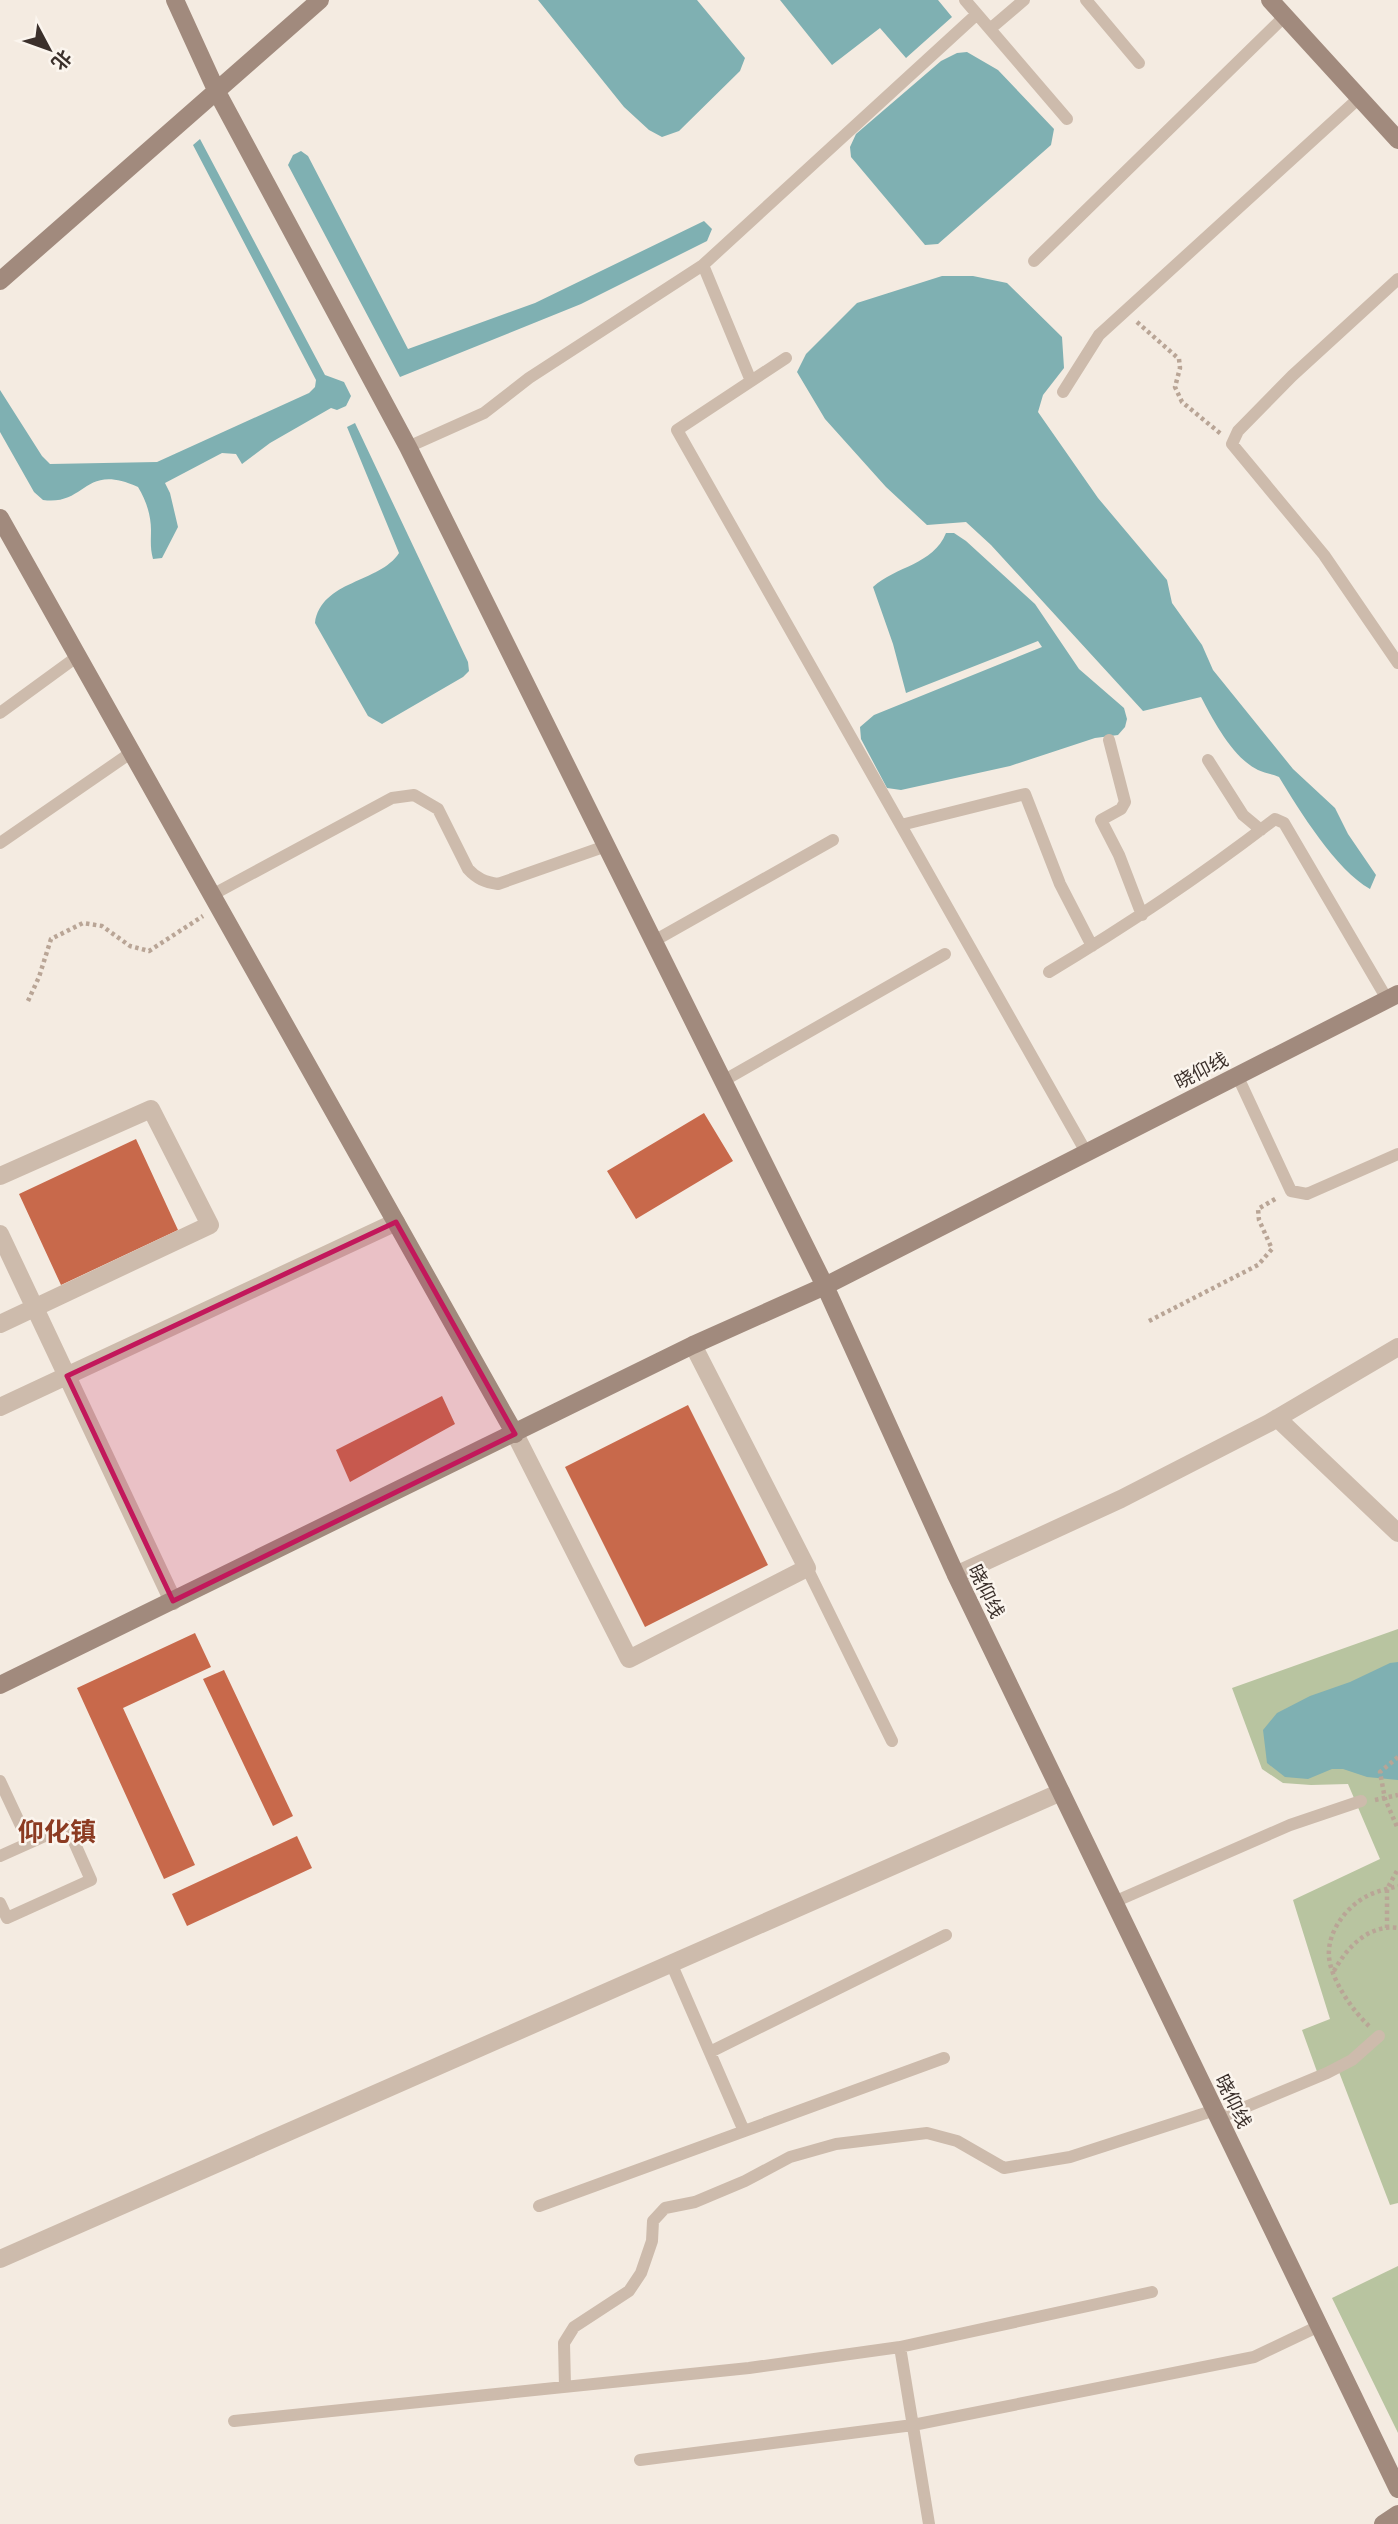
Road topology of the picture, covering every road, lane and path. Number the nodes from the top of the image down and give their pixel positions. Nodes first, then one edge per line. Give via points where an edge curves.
1 (175, 0) edge
2 (320, 0) edge
3 (965, 0) edge
4 (1024, 0) edge
5 (1086, 0) edge
6 (1270, 0) edge
7 (977, 14) junction
8 (1285, 16) junction
9 (990, 29) junction
10 (1139, 62) dead end
11 (217, 92) junction
12 (1359, 98) junction
13 (1067, 119) dead end
14 (1398, 140) edge
15 (1034, 261) dead end
16 (703, 265) junction
17 (1398, 279) edge
18 (0, 281) edge
19 (1125, 312) junction
20 (786, 358) dead end
21 (751, 382) junction
22 (1063, 392) dead end
23 (1232, 444) junction
24 (408, 447) junction
25 (0, 518) edge
26 (78, 656) junction
27 (1398, 663) edge
28 (0, 713) edge
29 (1109, 740) dead end
30 (132, 752) junction
31 (1208, 760) dead end
32 (901, 825) junction
33 (1261, 830) junction
34 (833, 840) dead end
35 (0, 844) edge
36 (606, 846) junction
37 (215, 901) junction
38 (1142, 915) junction
39 (654, 941) junction
40 (1092, 946) junction
41 (945, 954) dead end
42 (1049, 972) dead end
43 (1393, 996) edge
44 (28, 1000) dead end
45 (1237, 1075) junction
46 (723, 1081) junction
47 (1086, 1152) junction
48 (1398, 1154) edge
49 (0, 1176) edge
50 (1291, 1191) junction
51 (396, 1222) junction
52 (0, 1234) edge
53 (825, 1286) junction
54 (35, 1308) junction
55 (1149, 1321) dead end
56 (0, 1324) edge
57 (693, 1345) junction
58 (1398, 1347) edge
59 (67, 1376) junction
60 (0, 1407) edge
61 (1277, 1418) junction
62 (515, 1434) junction
63 (1398, 1533) edge
64 (807, 1568) junction
65 (956, 1574) junction
66 (173, 1601) junction
67 (0, 1685) edge
68 (892, 1741) dead end
69 (1398, 1757) edge
70 (0, 1781) edge
71 (1061, 1791) junction
72 (1361, 1801) dead end
73 (1398, 1829) edge
74 (29, 1843) junction
75 (0, 1856) edge
76 (1398, 1869) edge
77 (1398, 1886) edge
78 (1387, 1889) junction
79 (1114, 1902) junction
80 (0, 1903) edge
81 (1387, 1928) junction
82 (1398, 1928) edge
83 (946, 1935) dead end
84 (671, 1963) junction
85 (1334, 1971) junction
86 (1379, 2036) joint
87 (710, 2052) junction
88 (944, 2058) dead end
89 (1217, 2114) junction
90 (744, 2131) junction
91 (539, 2206) dead end
92 (0, 2259) edge
93 (1152, 2292) dead end
94 (1319, 2326) junction
95 (900, 2347) junction
96 (565, 2387) junction
97 (234, 2420) dead end
98 (913, 2425) junction
99 (640, 2460) dead end
100 (1398, 2489) edge
101 (1398, 2514) edge
102 (929, 2524) edge
103 (1383, 2524) edge

1 - 11 street
2 - 11 street
3 - 7 lane
4 - 9 lane
5 - 10 lane
6 - 8 street
7 - 9 lane
7 - 16 lane
8 - 12 street
8 - 15 lane
9 - 13 lane
11 - 18 street
11 - 24 street
12 - 14 street
12 - 19 lane
16 - 21 lane
16 - 24 lane via 484,413
17 - 23 lane via 1292,376 1238,431
19 - 22 lane via 1099,335
19 - 23 path via 1179,359 1175,387 1182,402
20 - 21 lane
21 - 32 lane via 677,430
23 - 27 lane via 1324,555
24 - 36 street
25 - 26 street
26 - 28 lane
26 - 30 street
29 - 38 lane via 1125,802 1101,820
30 - 35 lane
30 - 37 street
31 - 33 lane via 1243,815
32 - 40 lane via 1024,794 1060,884
32 - 47 lane
33 - 38 lane
33 - 43 lane via 1275,819 1284,823
34 - 39 lane
36 - 37 lane via 498,884 487,882 468,869 439,809 414,795 392,799
36 - 39 street
37 - 44 path via 149,951 130,946 102,926 83,923 51,939
37 - 51 street
38 - 40 lane
39 - 46 street
40 - 42 lane
41 - 46 lane
43 - 45 street, 晓仰线
45 - 47 street, 晓仰线
45 - 50 lane
46 - 53 street
47 - 53 street, 晓仰线
48 - 50 lane via 1307,1194
49 - 54 street via 150,1109 210,1225
50 - 55 path via 1258,1209 1272,1249 1258,1265
51 - 59 street
51 - 62 street
52 - 54 street
53 - 57 street
53 - 65 street, 晓仰线
54 - 56 street
54 - 59 street
57 - 62 street
57 - 64 street
58 - 61 street
59 - 60 street
59 - 66 street
61 - 63 street
61 - 65 street via 1121,1499
62 - 64 street via 629,1659
62 - 66 street
64 - 68 lane
65 - 71 street, 晓仰线
66 - 67 street
69 - 73 path via 1380,1772
70 - 74 lane
71 - 79 street, 晓仰线
71 - 84 street
72 - 79 lane via 1290,1825
74 - 75 lane
74 - 80 lane via 67,1826 92,1880 7,1919
76 - 78 path
77 - 78 path
78 - 81 path
78 - 85 path via 1368,1895 1348,1910 1334,1931 1329,1957
79 - 89 street, 晓仰线
81 - 82 path
81 - 85 path via 1357,1941
83 - 87 lane
84 - 87 lane
84 - 92 street
85 - 86 path via 1354,2012
86 - 89 lane via 1352,2060 1327,2073
87 - 90 lane
88 - 90 lane
89 - 94 street, 晓仰线
89 - 96 lane via 1070,2157 1004,2168 957,2141 927,2133 835,2144 790,2157 695,2202 665,2208 653,2221 652,2241 629,2291 574,2327 564,2343
90 - 91 lane
93 - 95 lane
94 - 98 lane via 1254,2357
94 - 100 street, 晓仰线
95 - 96 lane
95 - 98 lane
96 - 97 lane
98 - 99 lane
98 - 102 lane
101 - 103 street

